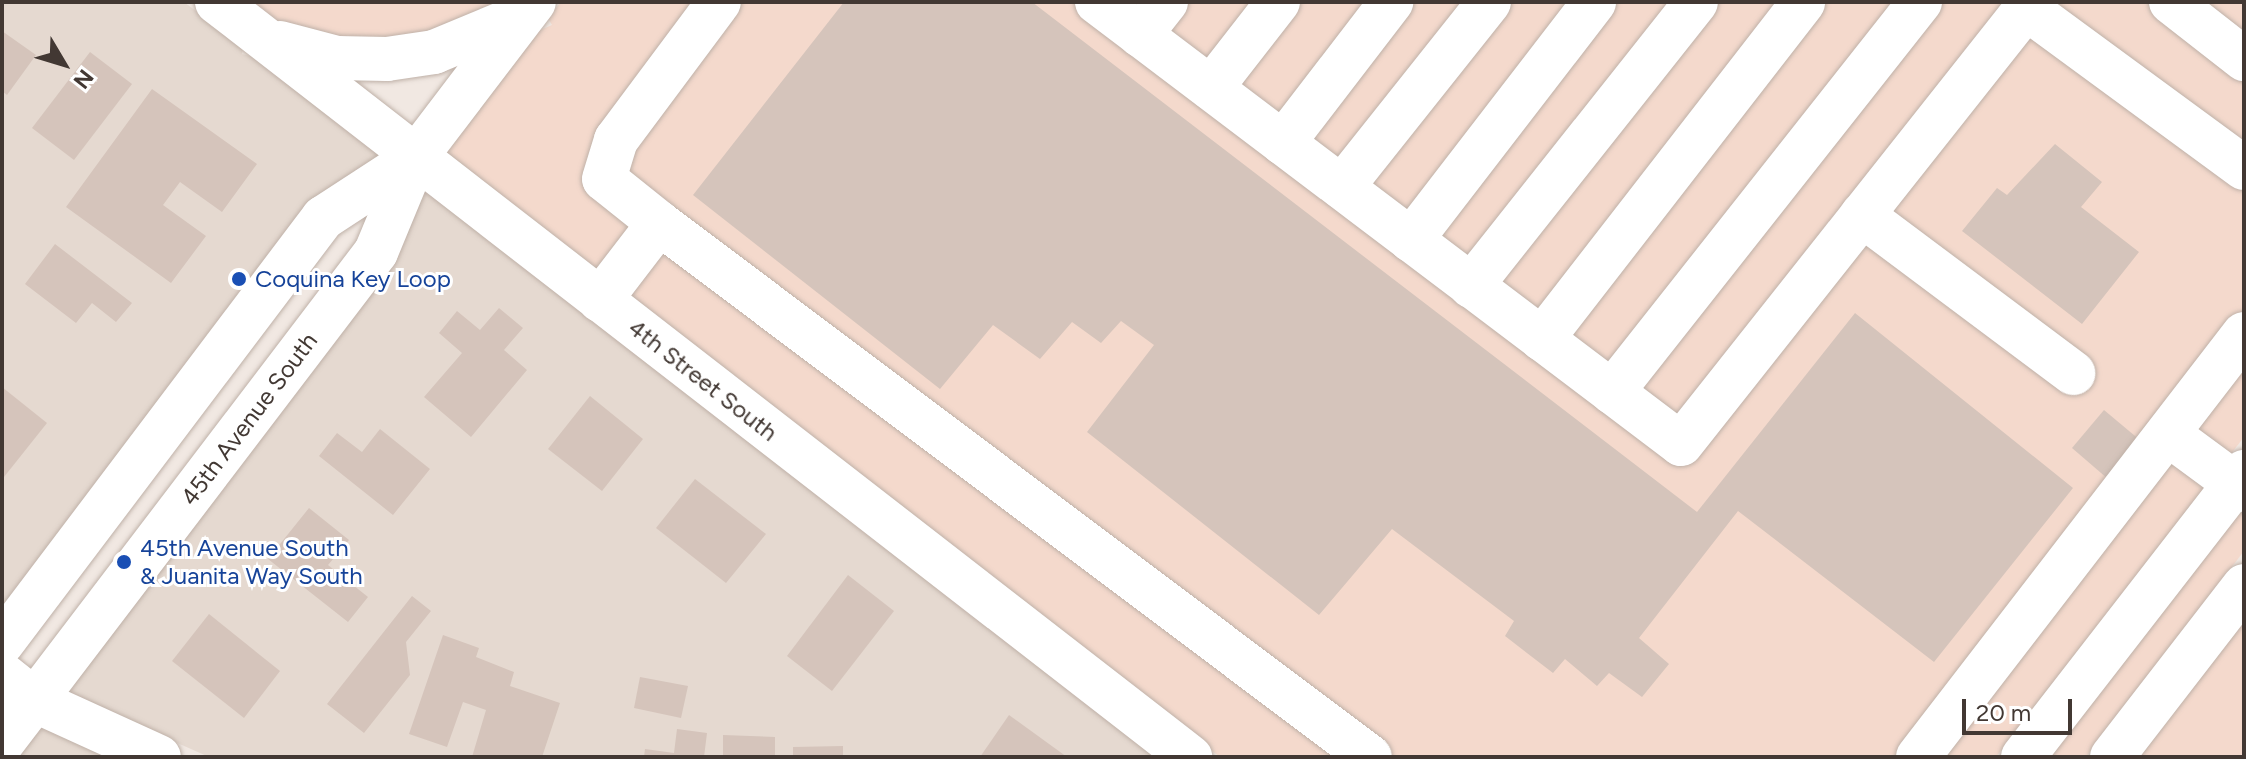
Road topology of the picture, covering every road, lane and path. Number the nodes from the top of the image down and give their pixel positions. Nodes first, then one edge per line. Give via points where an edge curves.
1 (217, 2) edge
2 (719, 2) edge
3 (1097, 2) edge
4 (1278, 2) edge
5 (1391, 2) edge
6 (1489, 2) edge
7 (1594, 2) edge
8 (1696, 2) edge
9 (1803, 2) edge
10 (1920, 2) edge
11 (2171, 2) edge
12 (2029, 5) edge
13 (529, 8) edge
14 (1153, 18) edge
15 (263, 24) edge
16 (2244, 59) edge
17 (1211, 88) junction
18 (1283, 143) junction
19 (415, 158) junction
20 (2244, 168) edge
21 (1342, 187) junction
22 (1862, 215) junction
23 (659, 223) junction
24 (1411, 240) junction
25 (1471, 286) junction
26 (600, 300) junction
27 (2244, 334) edge
28 (1542, 339) junction
29 (2073, 373) dead end
30 (1612, 392) junction
31 (2168, 434) junction
32 (2241, 482) edge
33 (2244, 586) edge
34 (2, 643) edge
35 (2, 674) edge
36 (36, 701) junction
37 (2, 743) edge
38 (159, 757) edge
39 (1190, 757) edge
40 (1370, 757) edge
41 (1918, 757) edge
42 (2023, 757) edge
43 (2112, 757) edge

1 - 15 street, 4th Street South
2 - 23 street via 616,140 604,179
3 - 14 street
4 - 17 street
5 - 18 street
6 - 21 street
7 - 24 street
8 - 25 street
9 - 28 street
10 - 30 street
11 - 16 street
12 - 20 street
12 - 22 street
13 - 15 street via 434,52 387,59 337,58
13 - 19 street, 45th Avenue South
14 - 17 street
15 - 19 street, 4th Street South
17 - 18 street
18 - 21 street
19 - 26 street, 4th Street South
19 - 34 street, 45th Avenue South via 323,218
19 - 36 street, 45th Avenue South via 376,252
21 - 24 street
22 - 29 street
22 - 30 street via 1681,444
23 - 26 street
23 - 40 street
24 - 25 street
25 - 28 street
26 - 39 street, 4th Street South
27 - 31 street
28 - 30 street
31 - 32 street
31 - 41 street
32 - 42 street
33 - 43 street
35 - 36 street
36 - 37 street, 45th Avenue South
36 - 38 street

